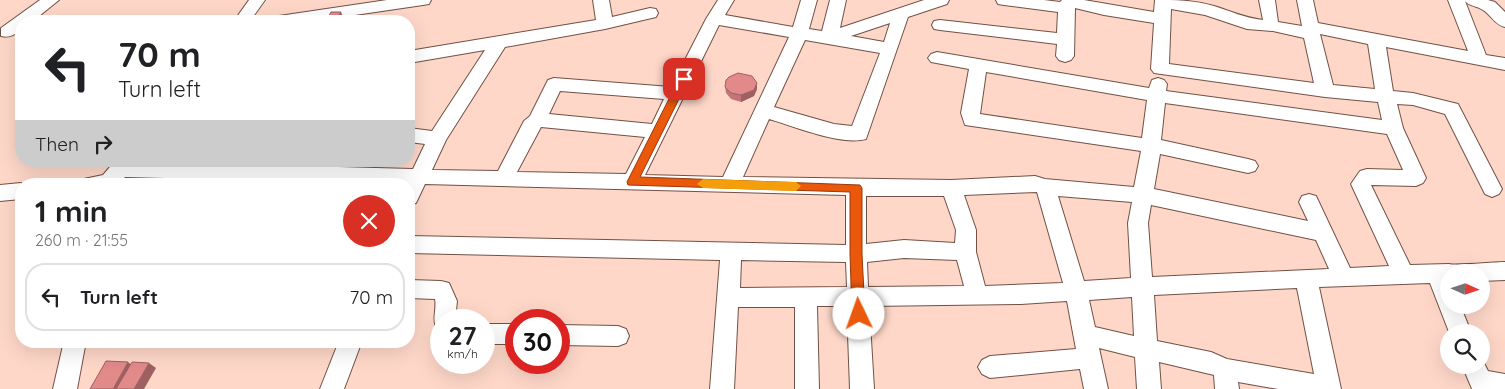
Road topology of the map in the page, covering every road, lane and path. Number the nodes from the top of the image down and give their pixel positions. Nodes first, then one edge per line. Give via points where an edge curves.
1 (51, 0) edge
2 (257, 0) edge
3 (423, 0) edge
4 (601, 0) edge
5 (726, 0) edge
6 (809, 0) edge
7 (838, 0) edge
8 (941, 0) edge
9 (1004, 0) edge
10 (1268, 0) edge
11 (1305, 0) edge
12 (1456, 0) edge
13 (1472, 0) edge
14 (1163, 1) edge
15 (1066, 8) junction
16 (1497, 8) edge
17 (352, 11) edge
18 (650, 13) dead end
19 (901, 14) junction
20 (31, 15) edge
21 (246, 15) edge
22 (323, 15) edge
23 (714, 19) junction
24 (1162, 19) junction
25 (1271, 20) dead end
26 (1505, 22) edge
27 (605, 24) junction
28 (940, 25) dead end
29 (15, 27) edge
30 (1311, 30) junction
31 (7, 32) dead end
32 (799, 33) junction
33 (829, 38) junction
34 (1065, 39) junction
35 (1376, 41) junction
36 (499, 42) junction
37 (890, 49) junction
38 (415, 56) edge
39 (1065, 56) dead end
40 (937, 58) dead end
41 (1480, 60) junction
42 (1505, 64) edge
43 (979, 66) junction
44 (1160, 69) junction
45 (1324, 91) junction
46 (676, 94) junction
47 (1157, 95) junction
48 (1385, 95) junction
49 (764, 110) junction
50 (537, 120) junction
51 (1394, 128) junction
52 (658, 131) junction
53 (415, 136) edge
54 (437, 138) junction
55 (1151, 145) junction
56 (1248, 166) dead end
57 (247, 167) edge
58 (278, 167) edge
59 (111, 176) edge
60 (417, 176) junction
61 (504, 178) junction
62 (415, 181) edge
63 (632, 182) junction
64 (730, 184) junction
65 (1045, 187) junction
66 (856, 188) junction
67 (951, 188) junction
68 (1492, 189) dead end
69 (15, 192) edge
70 (0, 193) edge
71 (1143, 195) junction
72 (1309, 202) dead end
73 (1324, 233) junction
74 (415, 244) edge
75 (731, 252) junction
76 (965, 252) junction
77 (856, 254) junction
78 (1490, 271) edge
79 (1505, 271) edge
80 (1440, 273) edge
81 (1404, 275) junction
82 (1344, 277) junction
83 (1306, 279) junction
84 (1143, 287) junction
85 (415, 289) edge
86 (1076, 291) junction
87 (977, 295) junction
88 (858, 296) junction
89 (806, 297) junction
90 (728, 298) junction
91 (447, 309) edge
92 (570, 335) edge
93 (1084, 335) junction
94 (618, 336) dead end
95 (74, 348) edge
96 (347, 348) edge
97 (1146, 348) junction
98 (1089, 358) junction
99 (990, 367) dead end
100 (1477, 374) edge
101 (1226, 379) edge
102 (1505, 385) edge
103 (1329, 388) edge
104 (65, 389) edge
105 (332, 389) edge
106 (722, 389) edge
107 (807, 389) edge
108 (862, 389) edge
109 (1096, 389) edge
110 (1149, 389) edge

1 - 20 street
2 - 21 street
3 - 17 street
4 - 27 street
5 - 23 street
6 - 32 street
7 - 33 street
8 - 19 street
9 - 15 street
10 - 25 street
11 - 30 street
12 - 41 street
13 - 16 street
14 - 24 street
14 - 30 street via 1208,10 1247,24
15 - 24 street via 1068,3 1074,3
15 - 34 street
16 - 26 street
17 - 22 street
18 - 27 street
19 - 33 street
19 - 37 street
23 - 32 street
23 - 46 street
24 - 44 street
27 - 36 street
28 - 34 street
29 - 31 street
30 - 35 street
30 - 45 street
32 - 33 street
32 - 49 street
33 - 37 street
34 - 39 street
35 - 41 street
35 - 48 street
36 - 38 street
36 - 54 street
37 - 49 street via 859,134
40 - 43 street
41 - 42 street
43 - 47 street
43 - 55 street via 970,112 972,120
44 - 45 street
44 - 47 street
45 - 48 street
46 - 50 street via 554,84
46 - 52 street
47 - 51 street
47 - 55 street
48 - 51 street
48 - 68 street via 1452,109
49 - 64 street
50 - 52 street
50 - 61 street
51 - 81 street via 1416,178 1367,176 1361,184
52 - 63 street
53 - 54 street
54 - 60 street
55 - 56 street
55 - 71 street
57 - 59 street
58 - 60 street
60 - 61 street
60 - 62 street
61 - 63 street
63 - 64 street
64 - 66 street
65 - 67 street via 1035,184
65 - 71 street
65 - 86 street
66 - 67 street
66 - 77 street
67 - 76 street via 966,230
69 - 70 street
71 - 73 street
71 - 84 street via 1138,223
72 - 73 street
73 - 82 street
74 - 75 street
75 - 77 street
75 - 90 street
76 - 77 street via 904,249
76 - 87 street
77 - 88 street
78 - 79 street
80 - 81 street
81 - 82 street
82 - 83 street
83 - 84 street
83 - 103 street
84 - 86 street
84 - 97 street
85 - 91 street via 441,290 447,298
86 - 87 street
86 - 93 street
87 - 88 street
88 - 89 street
88 - 108 street
89 - 90 street
89 - 107 street
90 - 106 street
92 - 94 street
93 - 97 street
93 - 98 street
95 - 104 street
96 - 105 street
97 - 101 street via 1211,363
97 - 110 street
98 - 99 street
98 - 109 street
100 - 102 street via 1480,381
101 - 103 street

